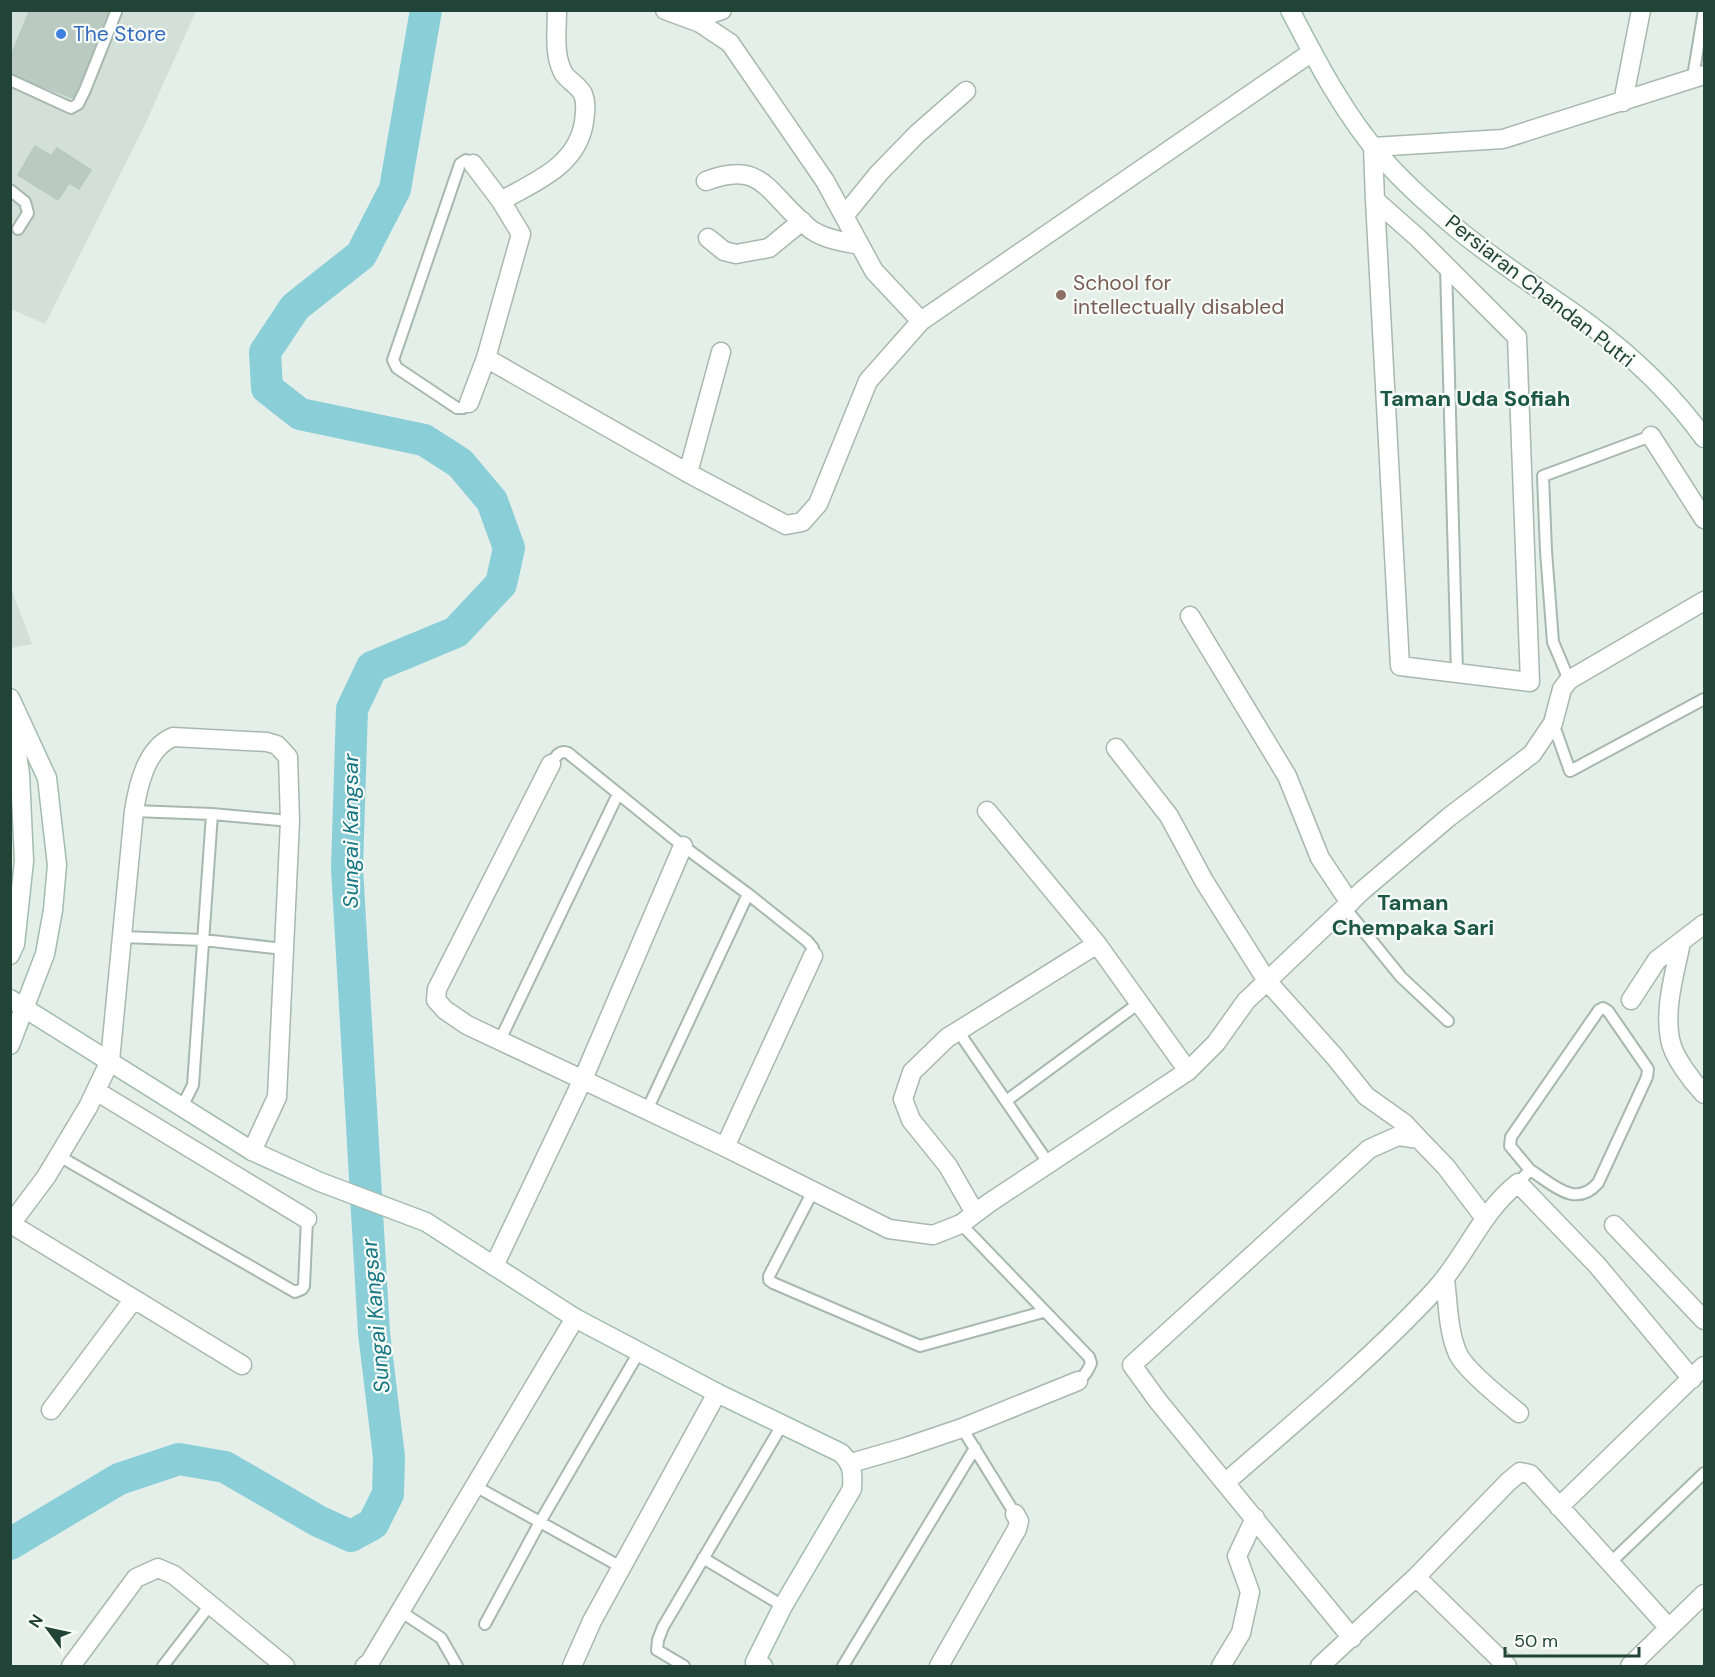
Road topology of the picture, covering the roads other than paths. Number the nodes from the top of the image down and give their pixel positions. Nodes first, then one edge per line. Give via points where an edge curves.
1 (557, 10) edge
2 (665, 10) edge
3 (722, 10) edge
4 (1290, 10) edge
5 (1641, 10) edge
6 (1704, 10) edge
7 (116, 12) dead end
8 (692, 20) junction
9 (1312, 52) junction
10 (1699, 76) edge
11 (10, 80) edge
12 (966, 91) dead end
13 (1623, 102) junction
14 (1373, 147) junction
15 (473, 164) joint
16 (706, 181) dead end
17 (10, 190) edge
18 (1375, 200) junction
19 (501, 201) junction
20 (844, 216) junction
21 (802, 221) junction
22 (18, 229) dead end
23 (708, 238) dead end
24 (860, 244) junction
25 (1446, 266) junction
26 (921, 321) junction
27 (722, 352) dead end
28 (486, 358) junction
29 (469, 403) joint
30 (1651, 436) joint
31 (1704, 438) edge
32 (688, 473) junction
33 (1704, 519) edge
34 (1704, 601) edge
35 (1190, 616) dead end
36 (1457, 673) junction
37 (1569, 680) junction
38 (10, 698) edge
39 (1704, 699) edge
40 (10, 708) edge
41 (1553, 723) junction
42 (1116, 748) dead end
43 (551, 764) joint
44 (618, 794) junction
45 (987, 811) dead end
46 (134, 812) junction
47 (212, 814) junction
48 (290, 821) junction
49 (683, 846) junction
50 (748, 894) junction
51 (1347, 905) junction
52 (1704, 924) edge
53 (123, 937) junction
54 (203, 940) junction
55 (1681, 942) junction
56 (1097, 944) junction
57 (284, 949) junction
58 (10, 955) edge
59 (813, 956) joint
60 (1267, 981) junction
61 (1631, 1000) dead end
62 (18, 1003) edge
63 (1139, 1003) junction
64 (1448, 1021) dead end
65 (958, 1031) junction
66 (500, 1040) junction
67 (10, 1045) edge
68 (110, 1061) junction
69 (1188, 1071) junction
70 (583, 1080) junction
71 (96, 1091) junction
72 (1704, 1094) edge
73 (1006, 1101) junction
74 (182, 1107) junction
75 (647, 1110) junction
76 (1419, 1139) junction
77 (725, 1147) junction
78 (252, 1151) junction
79 (59, 1156) junction
80 (1049, 1164) junction
81 (1524, 1176) junction
82 (813, 1191) junction
83 (1484, 1217) junction
84 (307, 1219) joint
85 (968, 1219) junction
86 (11, 1224) edge
87 (1614, 1225) dead end
88 (494, 1266) junction
89 (1445, 1279) junction
90 (134, 1299) junction
91 (1043, 1312) junction
92 (575, 1318) junction
93 (1704, 1320) edge
94 (639, 1352) junction
95 (242, 1365) dead end
96 (1698, 1372) edge
97 (1078, 1381) joint
98 (717, 1393) junction
99 (51, 1410) dead end
100 (1519, 1413) dead end
101 (782, 1425) junction
102 (962, 1428) junction
103 (975, 1448) junction
104 (851, 1463) junction
105 (1704, 1473) edge
106 (1226, 1482) junction
107 (475, 1486) junction
108 (1559, 1507) junction
109 (1015, 1514) joint
110 (1255, 1518) junction
111 (540, 1522) junction
112 (703, 1558) junction
113 (1609, 1564) junction
114 (621, 1567) junction
115 (1416, 1577) junction
116 (1704, 1594) edge
117 (210, 1605) junction
118 (783, 1606) junction
119 (400, 1611) junction
120 (485, 1624) dead end
121 (1669, 1628) junction
122 (1352, 1638) junction
123 (274, 1663) edge
124 (757, 1665) edge
125 (71, 1666) edge
126 (163, 1666) edge
127 (365, 1666) edge
128 (457, 1666) edge
129 (572, 1666) edge
130 (684, 1666) edge
131 (843, 1666) edge
132 (939, 1666) edge
133 (1221, 1666) edge
134 (1320, 1666) edge
135 (1507, 1666) edge
136 (1630, 1666) edge

1 - 19 street via 559,62 564,74 582,92 586,108 582,135 568,158 552,172
2 - 8 street
3 - 8 street
4 - 9 street, Persiaran Chandan Putri
5 - 13 street
6 - 10 lane
7 - 11 lane via 78,104 71,108
8 - 20 street via 730,43 825,181
9 - 14 street, Persiaran Chandan Putri
9 - 26 street
10 - 13 street
12 - 20 street via 916,134
13 - 14 street via 1503,139
14 - 18 street
14 - 31 street, Persiaran Chandan Putri via 1457,229 1624,352 1666,392
15 - 19 street
15 - 29 lane via 466,160 460,164 393,360 397,368 457,408
16 - 21 street via 726,174 750,175
17 - 22 lane via 25,202 28,213
18 - 25 street
18 - 36 street via 1400,666
19 - 28 street via 521,237
20 - 24 street
21 - 23 street via 768,248 736,254 724,251
21 - 24 street via 814,232
24 - 26 street via 874,271
25 - 36 lane
25 - 36 street via 1517,337 1530,682
26 - 32 street via 868,381 818,504 802,522 786,525
27 - 32 street
28 - 29 street
28 - 32 street
30 - 33 street
30 - 37 lane via 1543,476 1553,642
34 - 37 street
35 - 51 street via 1287,776 1320,858
37 - 41 street via 1562,689
38 - 62 street via 47,778 57,865 45,954
39 - 41 lane via 1570,771
40 - 58 street via 20,774 24,861 15,944
41 - 51 street via 1532,754 1449,817
42 - 60 street via 1169,816 1204,881
43 - 44 lane via 557,755 566,752
43 - 66 street via 437,989 436,1000 445,1010
44 - 49 lane
44 - 66 lane
45 - 56 street
46 - 47 lane
46 - 48 street via 144,772 166,740 173,737 267,741 288,757
46 - 53 street
47 - 48 lane
47 - 54 lane
48 - 57 street
49 - 50 lane
49 - 70 street
50 - 59 lane via 807,941
50 - 75 lane
51 - 60 street
51 - 64 lane via 1401,977
52 - 55 street
53 - 54 lane
53 - 68 street
54 - 57 lane
54 - 74 lane via 193,1085
55 - 61 street via 1657,960
55 - 72 street via 1669,1000 1670,1040 1688,1076
56 - 63 street
56 - 65 street
57 - 78 street via 277,1097
59 - 77 street
60 - 69 street
60 - 76 street via 1366,1096
62 - 67 street
62 - 68 street
63 - 69 street
63 - 73 lane
65 - 73 lane
65 - 85 street via 912,1072 903,1099 911,1120 948,1166
66 - 70 street
68 - 71 street
68 - 74 street
69 - 80 street
70 - 75 street
70 - 88 street
71 - 79 street
71 - 84 street
73 - 80 lane
74 - 78 street
75 - 77 street
76 - 83 street
76 - 106 street via 1398,1136 1369,1149 1131,1365
77 - 82 street
78 - 88 street via 320,1182 426,1222
79 - 84 lane via 295,1292 304,1286
79 - 86 street
80 - 85 street
81 - 81 lane via 1510,1146 1511,1137 1604,1008 1648,1069 1598,1183 1579,1196
81 - 83 street
81 - 96 street via 1597,1265
82 - 85 street via 889,1229 933,1235
82 - 91 lane via 769,1276 773,1283 920,1346
83 - 89 street
85 - 91 lane
86 - 90 street
87 - 93 street
88 - 92 street
89 - 100 street via 1459,1357
89 - 106 street via 1336,1385
90 - 95 street
90 - 99 street
91 - 97 lane via 1089,1357 1089,1369
92 - 94 street
92 - 107 street
94 - 98 street
94 - 111 lane
96 - 108 street
97 - 102 street
98 - 101 street
98 - 114 street
101 - 104 street
101 - 112 lane
102 - 103 lane
102 - 104 street
103 - 109 lane
103 - 131 lane
104 - 118 street via 852,1489
105 - 113 lane
106 - 110 street
107 - 111 lane
107 - 119 street
108 - 113 street
108 - 115 street via 1530,1474 1520,1472
109 - 132 street via 1017,1528
110 - 122 street
110 - 133 street via 1237,1556 1250,1592 1241,1633
111 - 114 lane
111 - 120 lane
112 - 118 lane
112 - 130 lane via 658,1640 657,1650
113 - 121 street
114 - 129 street
115 - 122 street
115 - 135 street
116 - 121 street
117 - 123 street
117 - 125 street via 174,1575 158,1568 135,1578
117 - 126 lane
118 - 124 street
119 - 127 street
119 - 128 lane via 441,1638
121 - 136 street
122 - 134 street

